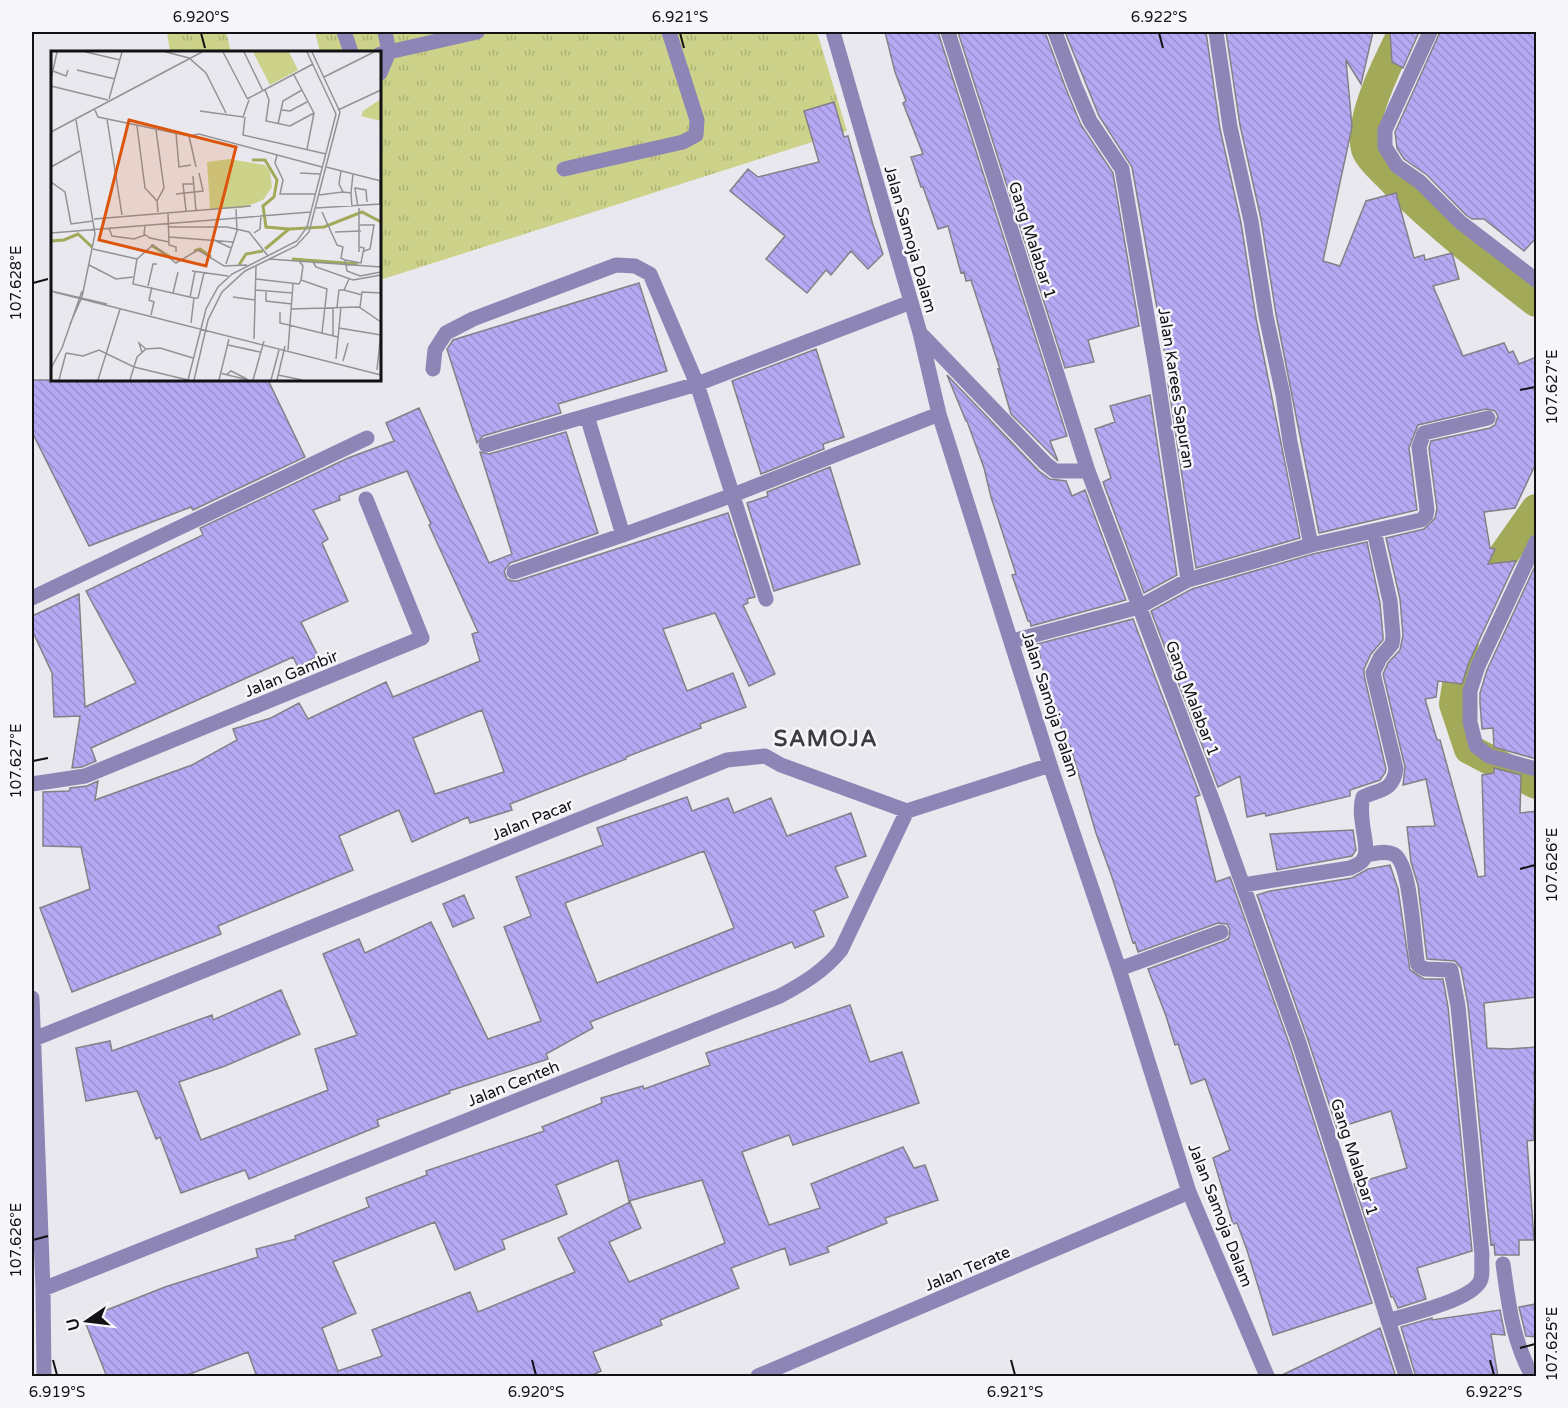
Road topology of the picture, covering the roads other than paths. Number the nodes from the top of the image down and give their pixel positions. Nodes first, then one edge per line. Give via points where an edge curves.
1 (348, 32) edge
2 (385, 32) edge
3 (477, 32) edge
4 (669, 32) edge
5 (833, 32) edge
6 (948, 32) edge
7 (1055, 32) edge
8 (1216, 32) edge
9 (1430, 32) edge
10 (351, 51) edge
11 (384, 53) edge
12 (381, 68) edge
13 (564, 169) dead end
14 (1536, 280) edge
15 (911, 302) junction
16 (920, 333) junction
17 (434, 369) dead end
18 (697, 384) junction
19 (939, 414) junction
20 (586, 416) junction
21 (1488, 418) dead end
22 (367, 438) dead end
23 (486, 445) dead end
24 (1088, 471) junction
25 (733, 495) junction
26 (366, 499) dead end
27 (1374, 531) junction
28 (623, 535) junction
29 (1536, 542) edge
30 (1311, 545) junction
31 (514, 572) dead end
32 (1188, 579) junction
33 (32, 598) edge
34 (766, 599) dead end
35 (1139, 607) junction
36 (1012, 641) junction
37 (1050, 765) junction
38 (1536, 769) edge
39 (32, 784) edge
40 (907, 811) junction
41 (1365, 855) junction
42 (1243, 885) junction
43 (1221, 932) dead end
44 (1119, 969) junction
45 (32, 998) edge
46 (34, 1040) junction
47 (1189, 1192) junction
48 (1503, 1264) dead end
49 (43, 1288) junction
50 (1388, 1321) junction
51 (44, 1377) edge
52 (758, 1377) edge
53 (1267, 1377) edge
54 (1406, 1377) edge
55 (1532, 1377) edge

1 - 10 street
2 - 11 street
3 - 11 street
4 - 13 street via 698,120 696,135 683,142
5 - 15 street, Jalan Samoja Dalam
6 - 24 street, Gang Malabar 1
7 - 32 street, Jalan Karees Sapuran via 1090,121 1122,169
8 - 30 street via 1230,127
9 - 14 street via 1385,130 1385,147 1397,165 1460,222
11 - 12 street
15 - 16 street, Jalan Samoja Dalam
15 - 18 street
16 - 19 street, Jalan Samoja Dalam
16 - 24 street via 1055,471
17 - 18 street via 435,350 446,333 473,319 616,265 635,266 650,274
18 - 20 street
18 - 25 street
19 - 25 street
19 - 36 street, Jalan Samoja Dalam
20 - 23 street
20 - 28 street
21 - 27 street via 1424,433 1419,447 1426,515 1416,522
22 - 33 street
24 - 35 street, Gang Malabar 1
25 - 28 street
25 - 34 street
26 - 39 street, Jalan Gambir via 422,638 85,776
27 - 30 street
27 - 41 street via 1390,601 1393,636 1373,673 1396,769 1391,785 1363,797 1360,807
28 - 31 street
29 - 38 street via 1478,666 1470,691 1470,722 1476,746 1489,756
30 - 32 street
32 - 35 street
35 - 36 street
35 - 42 street, Gang Malabar 1
36 - 37 street, Jalan Samoja Dalam
37 - 40 street
37 - 44 street, Jalan Samoja Dalam
40 - 46 street, Jalan Pacar via 765,756 727,760
40 - 49 street, Jalan Centeh via 841,950 830,965 810,980 780,996
41 - 42 street via 1360,864 1350,868
41 - 50 street via 1389,852 1402,862 1411,898 1418,965 1451,970 1458,1006 1482,1255 1481,1279 1470,1292
42 - 50 street, Gang Malabar 1 via 1299,1043
43 - 44 street
44 - 47 street, Jalan Samoja Dalam
45 - 46 street
46 - 49 street
47 - 52 street, Jalan Terate
47 - 53 street, Jalan Samoja Dalam
48 - 55 street via 1511,1325
49 - 51 street
50 - 54 street, Gang Malabar 1

